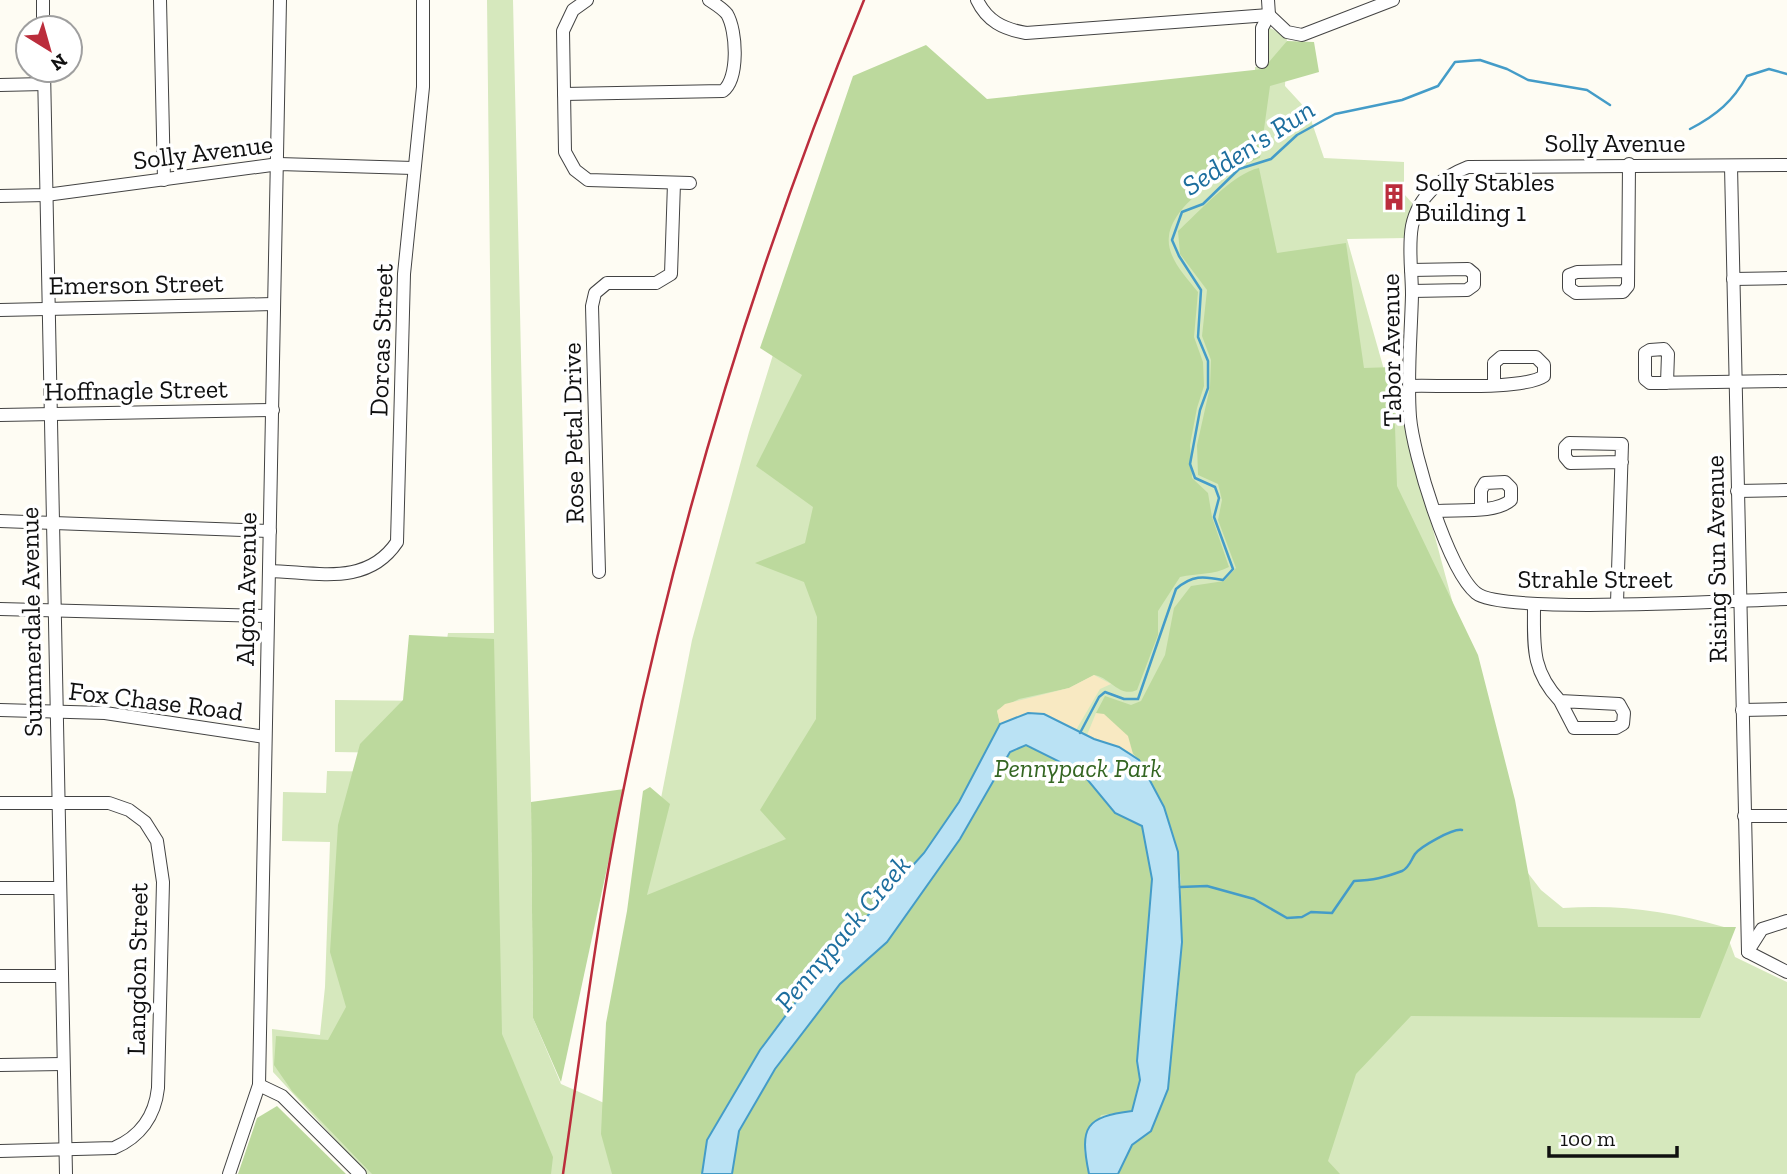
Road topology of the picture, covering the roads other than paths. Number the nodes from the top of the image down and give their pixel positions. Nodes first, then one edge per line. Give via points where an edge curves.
1 (160, 0) edge
2 (280, 0) edge
3 (423, 0) edge
4 (587, 0) edge
5 (709, 0) edge
6 (977, 0) edge
7 (1268, 0) edge
8 (1393, 0) edge
9 (1269, 15) junction
10 (1262, 62) dead end
11 (44, 84) joint
12 (0, 85) edge
13 (564, 94) junction
14 (279, 164) junction
15 (1629, 164) junction
16 (1787, 165) edge
17 (1731, 166) junction
18 (413, 168) junction
19 (1446, 176) joint
20 (164, 180) junction
21 (674, 183) junction
22 (690, 183) dead end
23 (46, 195) junction
24 (0, 196) edge
25 (1411, 270) junction
26 (1628, 271) dead end
27 (1787, 278) edge
28 (1732, 279) junction
29 (1412, 291) junction
30 (273, 304) junction
31 (46, 308) junction
32 (0, 310) edge
33 (1787, 381) edge
34 (1667, 383) dead end
35 (1735, 383) junction
36 (1494, 384) dead end
37 (1410, 386) junction
38 (273, 410) junction
39 (50, 414) junction
40 (0, 415) edge
41 (1622, 462) dead end
42 (1787, 490) edge
43 (1737, 491) junction
44 (1481, 508) dead end
45 (1436, 511) junction
46 (0, 521) edge
47 (52, 523) junction
48 (270, 531) junction
49 (1457, 570) joint
50 (268, 571) junction
51 (599, 572) dead end
52 (1787, 599) edge
53 (1739, 600) junction
54 (1617, 603) junction
55 (1534, 606) junction
56 (0, 609) edge
57 (53, 611) junction
58 (268, 616) junction
59 (1560, 701) junction
60 (0, 709) edge
61 (1787, 709) edge
62 (1742, 710) junction
63 (55, 711) junction
64 (265, 737) junction
65 (0, 803) edge
66 (56, 803) junction
67 (1744, 816) junction
68 (1787, 816) edge
69 (0, 888) edge
70 (59, 888) junction
71 (1787, 921) edge
72 (1748, 952) junction
73 (1787, 972) edge
74 (0, 976) edge
75 (60, 976) junction
76 (0, 1065) edge
77 (62, 1065) junction
78 (259, 1085) junction
79 (66, 1150) junction
80 (0, 1151) edge
81 (66, 1174) edge
82 (229, 1174) edge
83 (360, 1174) edge

1 - 20 street
2 - 14 street, Algon Avenue
3 - 18 street, Dorcas Street via 423,86
4 - 13 street via 573,10 564,31
5 - 13 street via 728,16 734,32 729,86 713,93
6 - 9 street via 1001,26 1026,33
7 - 9 street
8 - 9 street via 1302,35 1287,32
9 - 10 street via 1262,28
11 - 12 street
11 - 23 street, Summerdale Avenue
13 - 21 street via 565,152 588,180
14 - 18 street, Solly Avenue
14 - 20 street, Solly Avenue
14 - 30 street, Algon Avenue
15 - 17 street, Solly Avenue
15 - 19 street, Solly Avenue via 1468,167
15 - 26 street
16 - 17 street, Solly Avenue
17 - 28 street, Rising Sun Avenue
18 - 50 street, Dorcas Street via 404,274 397,542 376,566 355,573
19 - 25 street, Tabor Avenue via 1426,196 1412,224
20 - 23 street, Solly Avenue
21 - 22 street
21 - 51 street, Rose Petal Drive via 671,274 656,283 607,283 595,293 592,306
23 - 24 street, Solly Avenue
23 - 31 street, Summerdale Avenue
25 - 29 street, Tabor Avenue
25 - 29 street via 1468,269 1474,274 1474,285 1467,290
27 - 28 street
28 - 35 street, Rising Sun Avenue
29 - 37 street, Tabor Avenue
30 - 31 street, Emerson Street
30 - 38 street, Algon Avenue
31 - 32 street, Emerson Street
31 - 39 street, Summerdale Avenue
33 - 35 street
34 - 35 street
35 - 43 street, Rising Sun Avenue
36 - 37 street
37 - 45 street, Tabor Avenue via 1410,419
38 - 39 street, Hoffnagle Street
38 - 48 street, Algon Avenue
39 - 40 street, Hoffnagle Street
39 - 47 street, Summerdale Avenue
41 - 54 street
42 - 43 street
43 - 53 street, Rising Sun Avenue
44 - 45 street
45 - 49 street, Tabor Avenue
46 - 47 street
47 - 48 street
47 - 57 street, Summerdale Avenue
48 - 50 street, Algon Avenue
49 - 55 street, Strahle Street via 1477,594
50 - 58 street, Algon Avenue
52 - 53 street, Strahle Street
53 - 54 street, Strahle Street
53 - 62 street, Rising Sun Avenue
54 - 55 street, Strahle Street
55 - 59 street via 1538,671
56 - 57 street
57 - 58 street
57 - 63 street, Summerdale Avenue
58 - 64 street, Algon Avenue
59 - 59 street via 1619,704 1623,724 1574,728
60 - 63 street, Fox Chase Road
61 - 62 street
62 - 67 street, Rising Sun Avenue
63 - 64 street, Fox Chase Road via 105,713
63 - 66 street, Summerdale Avenue
64 - 78 street, Algon Avenue
65 - 66 street, Langdon Street
66 - 70 street, Summerdale Avenue
66 - 79 street, Langdon Street via 109,803 129,810 145,822 157,841 163,881 156,1105 148,1121 124,1143
67 - 68 street
67 - 72 street, Rising Sun Avenue
69 - 70 street
70 - 75 street, Summerdale Avenue
71 - 72 street via 1762,929
72 - 73 street
74 - 75 street
75 - 77 street, Summerdale Avenue
76 - 77 street
77 - 79 street, Summerdale Avenue
78 - 82 street, Algon Avenue
78 - 83 street via 282,1096
79 - 80 street, Langdon Street
79 - 81 street, Summerdale Avenue

